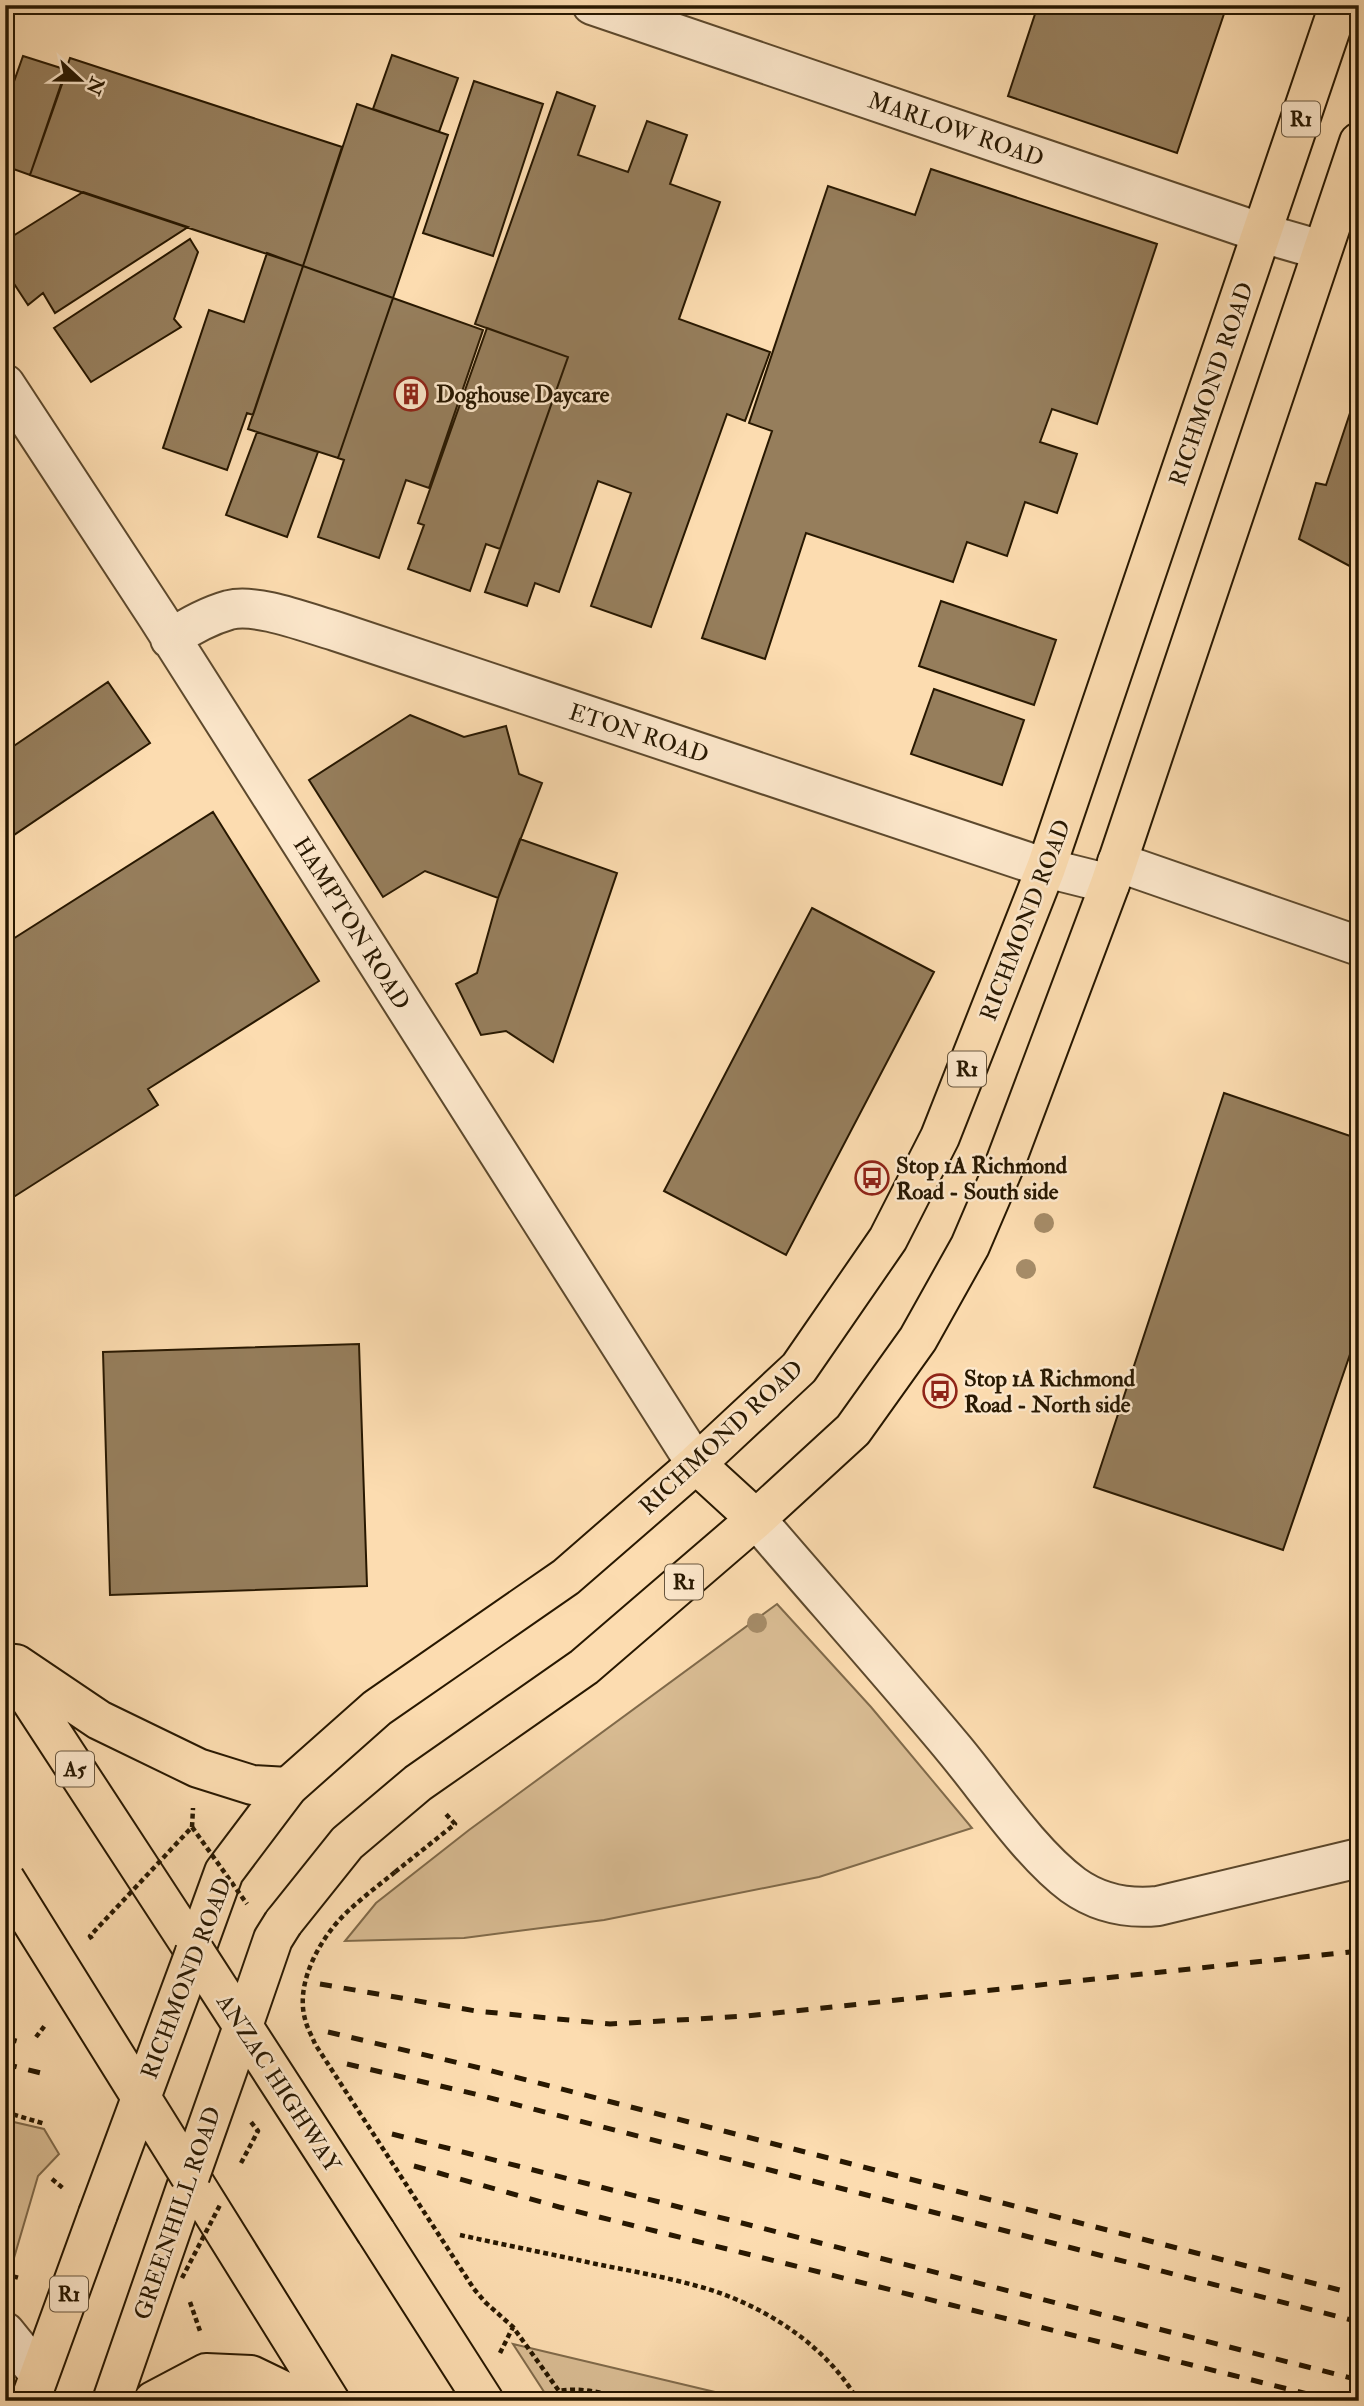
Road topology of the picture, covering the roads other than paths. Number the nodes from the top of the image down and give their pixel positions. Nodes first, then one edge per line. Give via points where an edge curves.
1 (592, 5) edge
2 (1339, 5) edge
3 (1359, 142) edge
4 (1262, 233) junction
5 (1321, 250) junction
6 (5, 384) edge
7 (170, 639) junction
8 (1046, 868) junction
9 (1114, 873) junction
10 (1359, 946) edge
11 (696, 1464) junction
12 (756, 1519) junction
13 (5, 1659) edge
14 (288, 1787) junction
15 (1359, 1858) edge
16 (5, 1879) edge
17 (195, 1952) junction
18 (243, 2026) junction
19 (141, 2097) junction
20 (190, 2176) junction
21 (5, 2332) edge
22 (35, 2388) edge
23 (112, 2401) edge
24 (153, 2401) edge
25 (305, 2401) edge
26 (330, 2401) edge
27 (484, 2401) edge

1 - 4 street, MARLOW ROAD
2 - 4 main road, RICHMOND ROAD / R1
3 - 5 main road, R1
4 - 5 street, MARLOW ROAD
4 - 8 main road, RICHMOND ROAD / R1
5 - 9 main road, R1
6 - 7 street, HAMPTON ROAD
7 - 8 street, ETON ROAD via 231,609 268,611
7 - 11 street, HAMPTON ROAD
8 - 9 street, ETON ROAD
8 - 11 main road, RICHMOND ROAD / R1 via 940,1137 888,1239 799,1368
9 - 10 street, ETON ROAD
9 - 12 main road, R1 via 970,1246 918,1339 853,1430
11 - 12 main road
11 - 14 main road, RICHMOND ROAD / R1 via 566,1577 377,1708
12 - 15 street via 1042,1856 1073,1885 1107,1903 1142,1908
12 - 18 main road, R1, bridge via 584,1667 418,1783 347,1843 273,1939
13 - 14 main road via 99,1720 198,1768 252,1785
13 - 17 main road, ANZAC HIGHWAY / A5
14 - 17 main road, RICHMOND ROAD / R1 via 224,1872
16 - 19 main road, bridge
17 - 18 main road, ANZAC HIGHWAY, bridge
17 - 19 main road, RICHMOND ROAD / R1, bridge
18 - 20 main road, GREENHILL ROAD / R1, bridge
18 - 27 main road, ANZAC HIGHWAY, bridge
19 - 20 main road, bridge
19 - 22 main road, R1, bridge
20 - 23 main road, GREENHILL ROAD / R1 via 171,2270
20 - 26 main road
21 - 22 street
24 - 25 main road via 206,2372 251,2375

